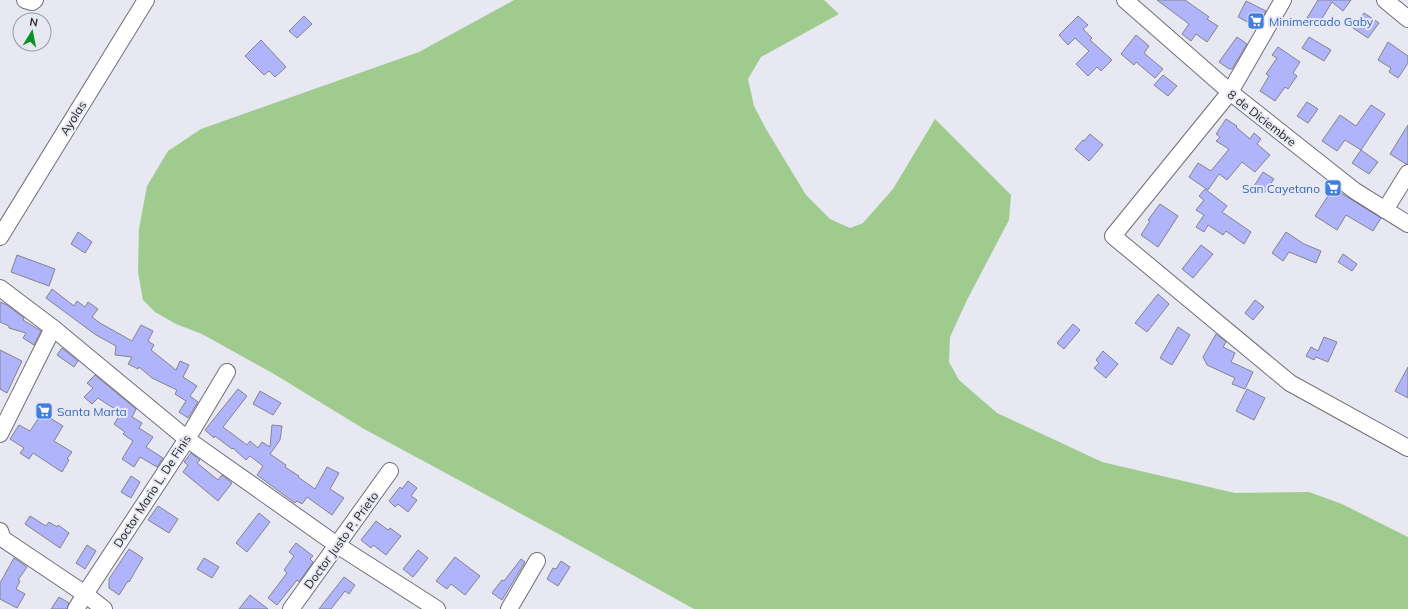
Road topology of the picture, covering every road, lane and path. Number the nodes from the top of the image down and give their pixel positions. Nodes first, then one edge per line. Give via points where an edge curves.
1 (25, 0) edge
2 (35, 0) edge
3 (146, 0) edge
4 (1125, 0) edge
5 (1283, 0) edge
6 (1385, 0) edge
7 (1408, 19) edge
8 (1230, 92) junction
9 (1408, 173) edge
10 (1385, 210) junction
11 (1408, 224) edge
12 (0, 237) edge
13 (0, 288) edge
14 (53, 328) junction
15 (227, 372) dead end
16 (0, 434) edge
17 (187, 439) junction
18 (1408, 448) edge
19 (390, 471) dead end
20 (1, 538) edge
21 (337, 546) junction
22 (537, 561) dead end
23 (85, 594) junction
24 (76, 609) edge
25 (104, 609) edge
26 (291, 609) edge
27 (438, 609) edge
28 (509, 609) edge

1 - 2 street
3 - 12 street, Ayolas
4 - 8 street, 8 de Diciembre
5 - 8 street
6 - 7 street
8 - 10 street, 8 de Diciembre via 1355,191
8 - 18 street via 1113,236 1290,383
9 - 10 street
10 - 11 street, 8 de Diciembre
13 - 14 street
14 - 16 street
14 - 17 street
15 - 17 street, Doctor Mario L. De Finis
17 - 21 street
17 - 23 street, Doctor Mario L. De Finis
19 - 21 street, Doctor Justo P. Prieto
20 - 23 street
21 - 26 street, Doctor Justo P. Prieto
21 - 27 street
22 - 28 street
23 - 24 street, Doctor Mario L. De Finis
23 - 25 street

